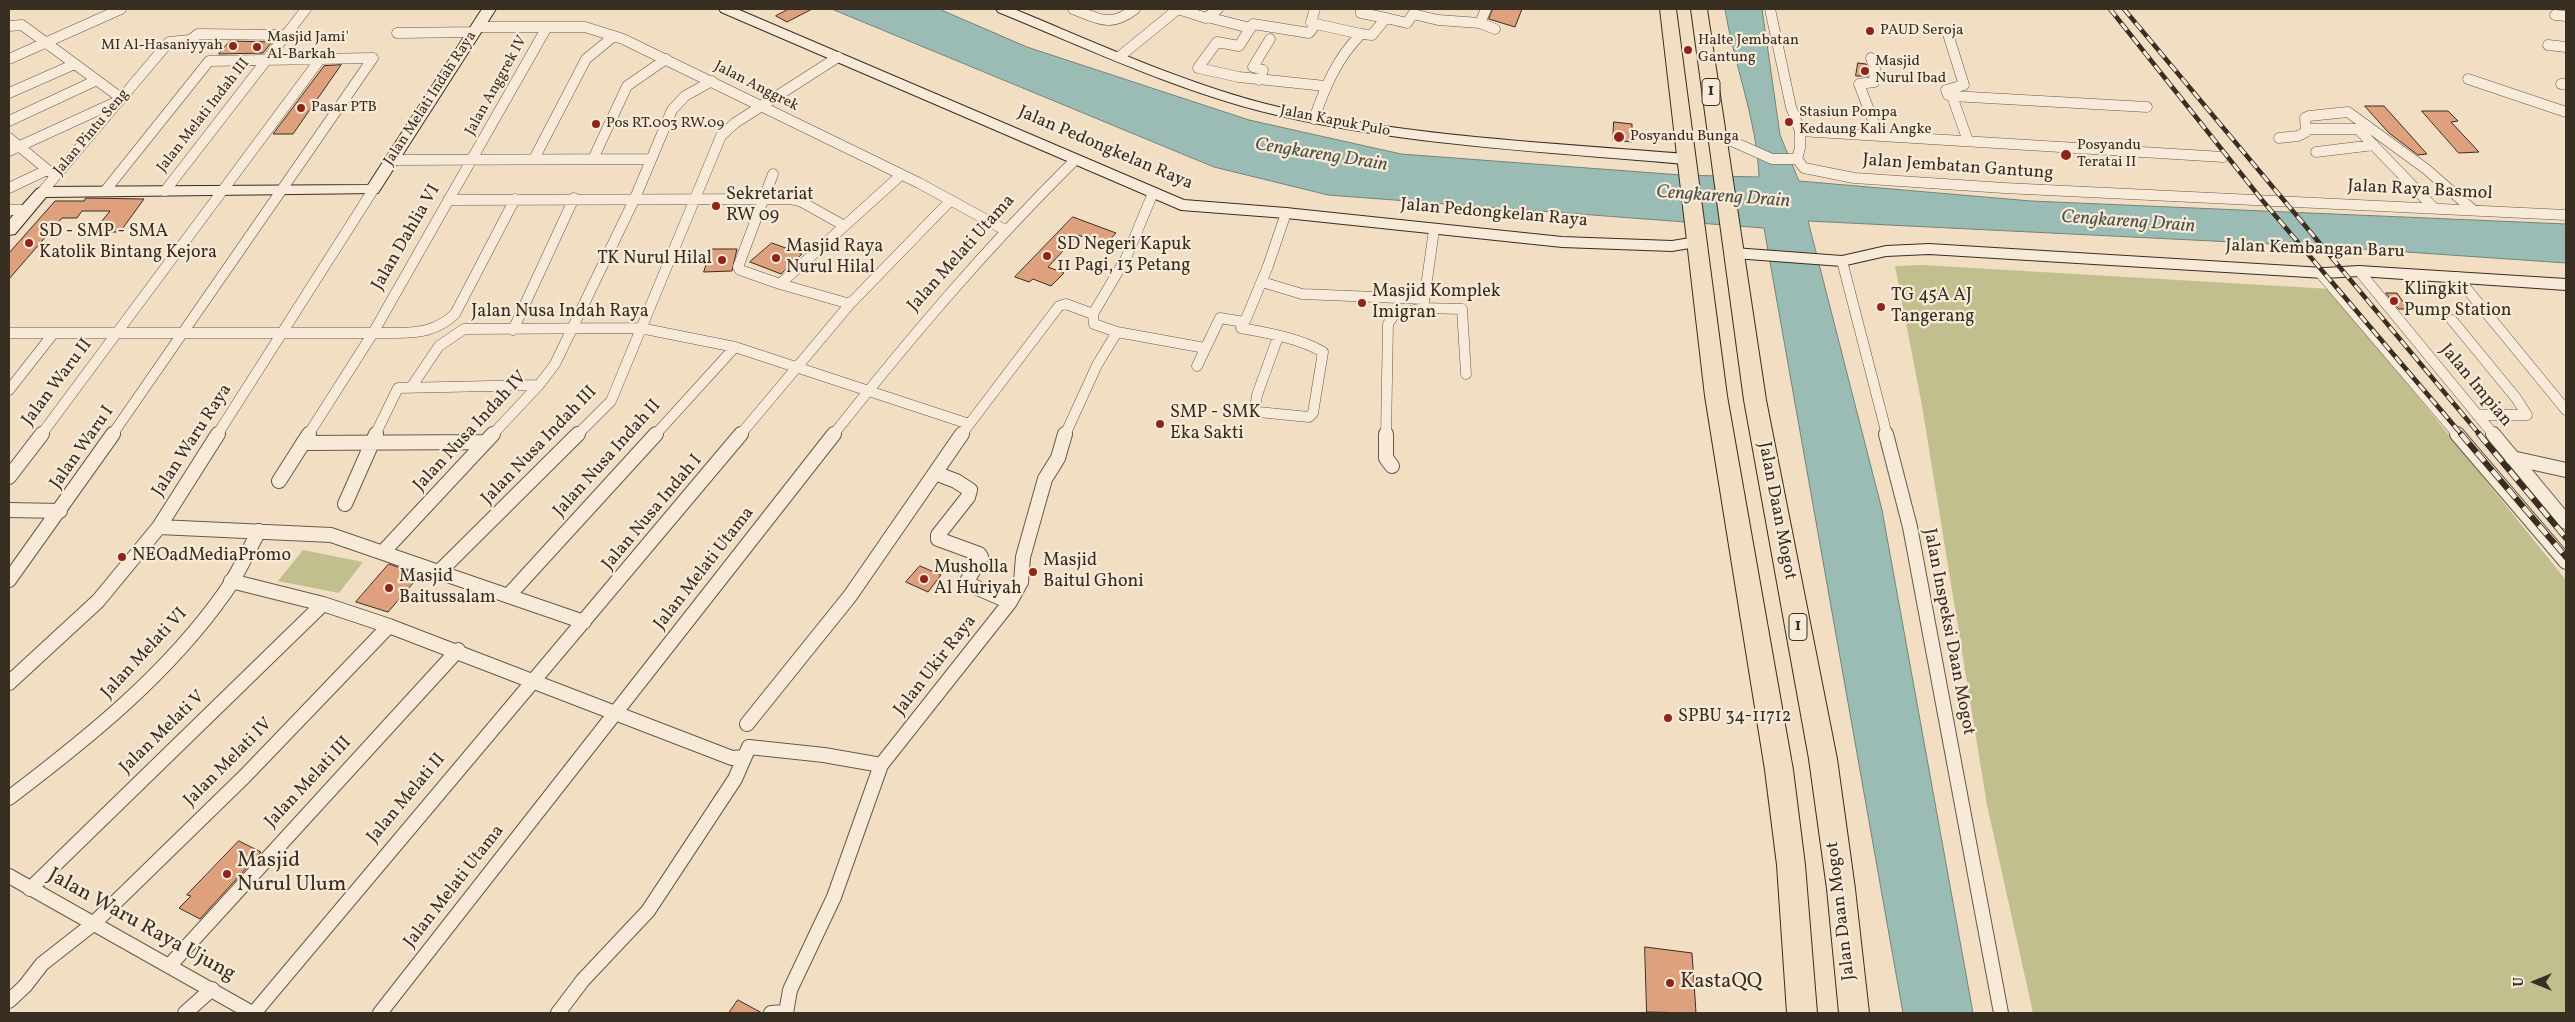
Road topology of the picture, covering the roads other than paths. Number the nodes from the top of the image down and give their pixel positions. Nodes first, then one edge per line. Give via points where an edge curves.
1 (121, 9) edge
2 (306, 9) edge
3 (489, 9) edge
4 (726, 9) edge
5 (1003, 9) edge
6 (1073, 9) edge
7 (1135, 9) edge
8 (1218, 9) edge
9 (1315, 9) edge
10 (1362, 9) edge
11 (1486, 9) edge
12 (1668, 9) edge
13 (1699, 9) edge
14 (1770, 9) edge
15 (2556, 14) dead end
16 (2566, 16) edge
17 (1207, 17) junction
18 (1386, 18) junction
19 (1480, 22) junction
20 (1316, 24) junction
21 (9, 26) edge
22 (547, 27) junction
23 (1250, 28) junction
24 (476, 29) junction
25 (1495, 29) dead end
26 (397, 33) dead end
27 (1360, 34) junction
28 (1948, 34) dead end
29 (286, 35) junction
30 (614, 36) junction
31 (1270, 39) dead end
32 (176, 40) joint
33 (47, 42) junction
34 (2548, 44) dead end
35 (2566, 47) edge
36 (1119, 56) junction
37 (838, 57) junction
38 (321, 58) junction
39 (1871, 58) dead end
40 (9, 59) edge
41 (666, 59) junction
42 (266, 60) junction
43 (75, 64) junction
44 (2468, 79) dead end
45 (97, 80) junction
46 (1259, 80) junction
47 (712, 81) junction
48 (1326, 86) junction
49 (9, 93) edge
50 (1952, 96) junction
51 (120, 99) junction
52 (762, 106) junction
53 (2147, 107) dead end
54 (2566, 112) edge
55 (1314, 119) junction
56 (9, 120) edge
57 (2310, 129) dead end
58 (1800, 131) junction
59 (1718, 135) junction
60 (1879, 136) junction
61 (9, 138) edge
62 (2279, 138) dead end
63 (1968, 141) junction
64 (2374, 145) junction
65 (14, 149) edge
66 (2316, 152) dead end
67 (2223, 157) dead end
68 (534, 159) junction
69 (593, 159) junction
70 (651, 159) junction
71 (1794, 159) junction
72 (391, 160) junction
73 (473, 160) junction
74 (1075, 160) junction
75 (1686, 166) junction
76 (51, 173) junction
77 (774, 174) dead end
78 (901, 175) junction
79 (9, 188) edge
80 (220, 190) junction
81 (282, 190) junction
82 (373, 190) junction
83 (105, 191) junction
84 (165, 191) junction
85 (42, 192) junction
86 (1153, 194) junction
87 (574, 198) junction
88 (635, 198) junction
89 (696, 198) junction
90 (764, 198) junction
91 (515, 199) junction
92 (448, 200) junction
93 (951, 200) junction
94 (2272, 200) joint
95 (2432, 207) junction
96 (9, 210) edge
97 (26, 210) junction
98 (2473, 210) junction
99 (1286, 213) junction
100 (2566, 215) edge
101 (843, 225) junction
102 (9, 230) edge
103 (1005, 230) junction
104 (1434, 230) junction
105 (1697, 245) junction
106 (1733, 247) junction
107 (1835, 261) junction
108 (2359, 271) junction
109 (2320, 273) junction
110 (2457, 277) junction
111 (1262, 282) junction
112 (780, 284) junction
113 (2566, 285) edge
114 (850, 304) junction
115 (1424, 304) junction
116 (1093, 314) junction
117 (2452, 320) dead end
118 (1244, 322) junction
119 (572, 328) junction
120 (640, 328) junction
121 (513, 330) junction
122 (1117, 332) junction
123 (9, 333) edge
124 (282, 333) junction
125 (373, 333) junction
126 (53, 334) junction
127 (118, 334) junction
128 (183, 334) junction
129 (1278, 337) junction
130 (735, 347) junction
131 (1205, 348) junction
132 (1197, 366) dead end
133 (798, 367) junction
134 (1466, 374) dead end
135 (540, 385) junction
136 (412, 386) junction
137 (9, 390) edge
138 (868, 391) junction
139 (2566, 410) edge
140 (2477, 415) junction
141 (969, 424) junction
142 (374, 442) junction
143 (485, 442) junction
144 (303, 443) junction
145 (2512, 458) junction
146 (1392, 466) dead end
147 (2566, 470) edge
148 (934, 473) junction
149 (9, 478) edge
150 (279, 481) dead end
151 (345, 504) dead end
152 (9, 510) edge
153 (60, 510) junction
154 (2566, 522) edge
155 (159, 527) junction
156 (259, 531) junction
157 (382, 552) junction
158 (2566, 562) edge
159 (440, 571) junction
160 (9, 580) edge
161 (230, 581) junction
162 (508, 596) junction
163 (1010, 602) junction
164 (323, 604) junction
165 (584, 622) junction
166 (389, 626) junction
167 (458, 650) junction
168 (533, 680) junction
169 (9, 683) edge
170 (615, 714) junction
171 (747, 724) dead end
172 (744, 757) junction
173 (882, 765) junction
174 (9, 798) edge
175 (9, 876) edge
176 (30, 889) junction
177 (92, 924) junction
178 (170, 965) junction
179 (212, 990) junction
180 (9, 1001) edge
181 (185, 1013) edge
182 (253, 1013) edge
183 (380, 1013) edge
184 (558, 1013) edge
185 (781, 1013) edge
186 (1802, 1013) edge
187 (1854, 1013) edge
188 (2001, 1013) edge

1 - 33 street
2 - 29 street, Jalan Melati Indah III
3 - 24 main road, Jalan Melati Indah Raya
4 - 37 main road, Jalan Pedongkelan Raya
5 - 36 main road, Jalan Kapuk Pulo
6 - 7 street via 1113,22 1124,19
8 - 17 street
9 - 20 street via 1311,22
10 - 18 street via 1361,13
11 - 19 street
12 - 75 highway, 1
13 - 59 highway, Jalan Daan Mogot / 1
14 - 58 street via 1791,107
15 - 16 street
17 - 23 street
17 - 36 street via 1178,9
18 - 19 street via 1407,23 1413,14 1438,20
18 - 27 street via 1371,36
19 - 25 street
20 - 23 street via 1306,34 1254,24
20 - 27 street
21 - 33 street via 22,24
22 - 24 street, Jalan Anggrek
22 - 30 street, Jalan Anggrek via 585,27
22 - 73 street, Jalan Anggrek IV
23 - 46 street via 1238,46 1217,42 1198,68
24 - 26 street, Jalan Anggrek
24 - 72 main road, Jalan Melati Indah Raya
27 - 48 street via 1345,50
28 - 50 street via 1964,85 1946,89
29 - 32 street, Jalan Melati Indah III via 198,34 190,40
29 - 42 street, Jalan Melati Indah III
30 - 41 street, Jalan Anggrek
30 - 68 street via 586,59
31 - 46 street via 1253,67 1263,70
32 - 51 street, Jalan Pintu Seng via 167,44
33 - 40 street
33 - 43 street
34 - 35 street
36 - 55 main road, Jalan Kapuk Pulo via 1228,97
37 - 52 street, Jalan Nusa Indah III
37 - 74 main road, Jalan Pedongkelan Raya
38 - 42 street
38 - 80 street
38 - 81 street, Jalan Waru I via 373,58
39 - 60 street via 1875,69 1874,82 1858,84
41 - 47 street, Jalan Anggrek
41 - 69 street via 627,86
42 - 83 street via 209,61
42 - 84 street, Jalan Melati Indah III
43 - 45 street
43 - 49 street
44 - 54 street
45 - 51 street
45 - 56 street
46 - 48 street
47 - 52 street, Jalan Anggrek
47 - 70 street, Jalan Nusa Indah IV via 676,103
48 - 55 street
50 - 53 street
50 - 63 street
51 - 65 street
51 - 76 street, Jalan Pintu Seng
52 - 78 street, Jalan Anggrek
52 - 89 street, Jalan Nusa Indah III via 721,136
55 - 75 main road, Jalan Kapuk Pulo via 1413,135
57 - 64 street via 2356,128
58 - 60 street, Jalan Jembatan Gantung
58 - 71 street via 1800,148
59 - 71 street, Jalan Jembatan Gantung via 1772,159
59 - 106 highway, Jalan Daan Mogot / 1
60 - 63 street, Jalan Jembatan Gantung
61 - 65 street
62 - 98 street via 2306,132 2305,118 2308,116 2350,112 2426,169
63 - 67 street, Jalan Jembatan Gantung
64 - 66 street
64 - 95 street
65 - 76 street
68 - 69 street
68 - 73 street
69 - 70 street
70 - 88 street, Jalan Nusa Indah IV
71 - 94 street, Jalan Jembatan Gantung via 1804,168 1854,178
72 - 73 street
72 - 82 main road, Jalan Melati Indah Raya
73 - 92 street, Jalan Dahlia VI
74 - 86 main road, Jalan Pedongkelan Raya
74 - 103 street, Jalan Melati Utama
75 - 105 highway, 1
76 - 79 street
76 - 85 street, Jalan Pintu Seng
77 - 90 street
78 - 93 street, Jalan Anggrek
78 - 101 street
80 - 81 main road
80 - 84 main road
80 - 127 street
81 - 82 main road
81 - 128 street, Jalan Waru I
82 - 124 street, Jalan Waru Raya
83 - 84 main road
83 - 85 main road
85 - 97 main road, Jalan Pintu Seng
86 - 99 main road, Jalan Pedongkelan Raya via 1189,207
86 - 116 street via 1126,258
87 - 88 street
87 - 91 street
87 - 121 street
88 - 89 street
88 - 119 street, Jalan Nusa Indah IV
89 - 90 street
89 - 120 street, Jalan Nusa Indah III
90 - 101 street via 800,201
90 - 112 street via 738,267
91 - 92 street
91 - 125 street, Jalan Waru II via 455,314 445,324 433,330
92 - 125 street, Jalan Dahlia VI
93 - 103 street, Jalan Anggrek
93 - 114 street, Jalan Nusa Indah I
94 - 95 street, Jalan Raya Basmol
95 - 98 street, Jalan Raya Basmol
96 - 97 street
97 - 102 main road, Jalan Pintu Seng
98 - 100 street, Jalan Raya Basmol
99 - 104 main road, Jalan Pedongkelan Raya
99 - 111 street
101 - 112 street
103 - 138 street, Jalan Melati Utama
104 - 105 main road, Jalan Pedongkelan Raya via 1562,242
104 - 115 street
105 - 186 highway, 1 via 1716,396 1791,865
106 - 107 main road, Jalan Kembangan Baru via 1759,255
106 - 187 highway, Jalan Daan Mogot / 1 via 1755,400 1823,759
107 - 109 main road, Jalan Kembangan Baru via 1886,251 1929,249
107 - 188 street, Jalan Inspeksi Daan Mogot via 1910,527
108 - 109 main road, Jalan Kembangan Baru
108 - 110 main road, Jalan Kembangan Baru
108 - 140 street, Jalan Impian
109 - 158 street
110 - 113 main road, Jalan Kembangan Baru
110 - 139 street
111 - 115 street via 1302,294
111 - 118 street
112 - 114 street
114 - 133 street, Jalan Nusa Indah I
115 - 134 street via 1462,309
115 - 146 street via 1394,315 1388,324 1386,458
116 - 122 street via 1094,324
116 - 141 street via 1066,304 1059,306
117 - 140 street via 2527,415
118 - 129 street via 1241,328
118 - 131 street via 1220,318
119 - 120 street, Jalan Nusa Indah Raya
119 - 121 street, Jalan Nusa Indah Raya
119 - 135 street, Jalan Nusa Indah IV via 555,364
120 - 130 street, Jalan Nusa Indah Raya
120 - 159 street, Jalan Nusa Indah III via 611,401
121 - 136 street, Jalan Nusa Indah Raya via 464,329 449,335 437,345
122 - 131 street
122 - 163 street, Jalan Ukir Raya via 1067,428 1058,458 1045,479 1023,556 1021,582
123 - 126 street, Jalan Waru II
124 - 125 street, Jalan Waru II
124 - 128 street, Jalan Waru II
124 - 155 street, Jalan Waru Raya
125 - 144 street, Jalan Dahlia VI
126 - 127 street, Jalan Waru II
126 - 137 street
127 - 128 street, Jalan Waru II
127 - 149 street, Jalan Waru II
128 - 153 street, Jalan Waru I
129 - 129 street via 1323,352 1313,413 1309,417 1258,412 1255,409
130 - 133 street, Jalan Nusa Indah Raya
130 - 162 street, Jalan Nusa Indah II
131 - 132 street
133 - 138 street, Jalan Nusa Indah Raya
133 - 165 street, Jalan Nusa Indah I
135 - 136 street
135 - 143 street, Jalan Nusa Indah IV
136 - 142 street, Jalan Nusa Indah Raya via 398,388 377,428
138 - 141 street, Jalan Nusa Indah Raya
138 - 170 street, Jalan Melati Utama
140 - 145 street, Jalan Impian
141 - 148 street
142 - 143 street
142 - 144 street
142 - 151 street, Jalan Nusa Indah Raya
143 - 157 street, Jalan Nusa Indah IV
144 - 150 street, Jalan Dahlia VI
145 - 147 street
145 - 154 street, Jalan Impian
148 - 163 street via 970,490 938,539 979,554 981,558 966,583
148 - 171 street via 850,596
152 - 153 street
153 - 160 street, Jalan Waru I
155 - 156 street
155 - 169 street, Jalan Waru Raya via 98,601
156 - 157 street via 331,535
156 - 161 street, Jalan Melati VI
157 - 159 street
159 - 162 street
161 - 164 street
161 - 174 street, Jalan Melati VI via 181,647 142,690
162 - 165 street
163 - 173 street, Jalan Ukir Raya
164 - 166 street
164 - 176 street, Jalan Melati V
165 - 168 street, Jalan Nusa Indah I
166 - 167 street
166 - 177 street, Jalan Melati IV via 245,776
167 - 168 street
167 - 178 street, Jalan Melati III
168 - 170 street
168 - 182 street, Jalan Melati II
170 - 172 street via 732,758
170 - 183 street, Jalan Melati Utama
172 - 173 street via 749,747
172 - 184 street via 735,779 648,911 583,980
173 - 185 street, Jalan Ukir Raya via 834,897
175 - 176 street, Jalan Waru Raya Ujung
176 - 177 street, Jalan Waru Raya Ujung
177 - 178 street, Jalan Waru Raya Ujung
177 - 180 street, Jalan Melati IV via 42,964 26,986
178 - 179 street, Jalan Waru Raya Ujung
179 - 181 street
179 - 182 street, Jalan Waru Raya Ujung

